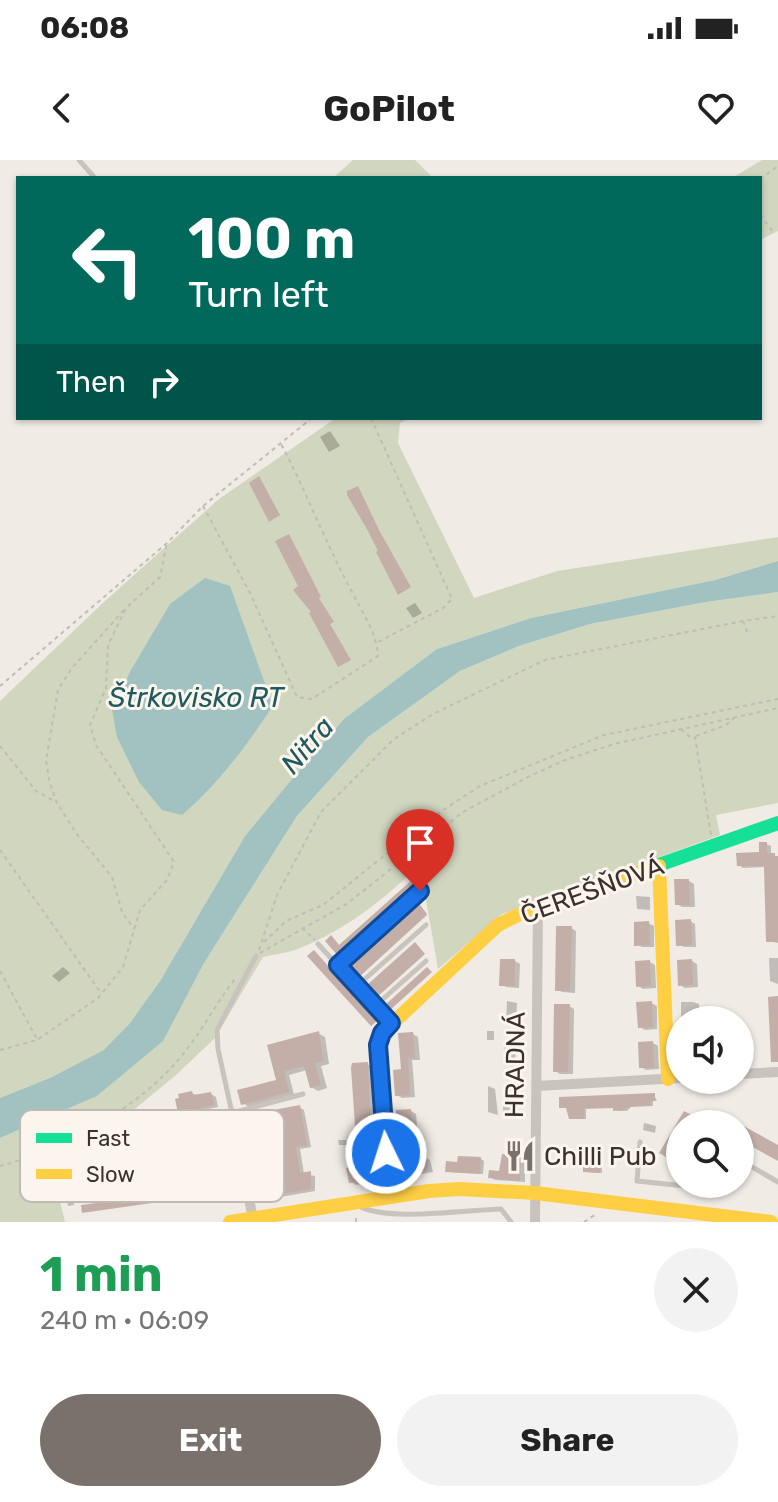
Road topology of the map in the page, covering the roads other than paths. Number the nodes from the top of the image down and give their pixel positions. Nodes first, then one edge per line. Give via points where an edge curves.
1 (79, 160) edge
2 (93, 176) edge
3 (778, 823) edge
4 (659, 866) junction
5 (420, 891) dead end
6 (538, 908) junction
7 (426, 925) dead end
8 (318, 944) road end
9 (256, 956) road end
10 (426, 961) dead end
11 (338, 965) junction
12 (357, 986) junction
13 (375, 1006) junction
14 (669, 1006) edge
15 (391, 1023) junction
16 (778, 1072) edge
17 (754, 1073) edge
18 (666, 1078) edge
19 (537, 1086) junction
20 (303, 1094) dead end
21 (231, 1110) edge
22 (243, 1110) edge
23 (640, 1142) dead end
24 (754, 1168) edge
25 (778, 1182) edge
26 (666, 1184) edge
27 (535, 1193) junction
28 (389, 1197) junction
29 (357, 1202) junction
30 (254, 1220) edge
31 (230, 1222) edge
32 (511, 1222) edge
33 (535, 1222) edge
34 (771, 1222) edge

1 - 2 lane
3 - 4 street, ČEREŠŇOVÁ
4 - 6 street, ČEREŠŇOVÁ
4 - 14 street
5 - 11 lane
6 - 15 street, ČEREŠŇOVÁ via 498,925
6 - 19 street, HRADNÁ
7 - 12 lane
8 - 11 lane
9 - 21 lane via 217,1030
10 - 13 lane
11 - 12 lane
12 - 13 lane
13 - 15 lane
15 - 28 street via 378,1045
16 - 17 street
18 - 19 street
19 - 27 street, HRADNÁ
20 - 22 lane
23 - 26 lane via 637,1181
24 - 25 lane
27 - 28 street via 449,1189
27 - 33 street, HRADNÁ
27 - 34 street
28 - 29 street
29 - 30 street
29 - 32 lane via 370,1213 420,1220 501,1209
30 - 31 street

